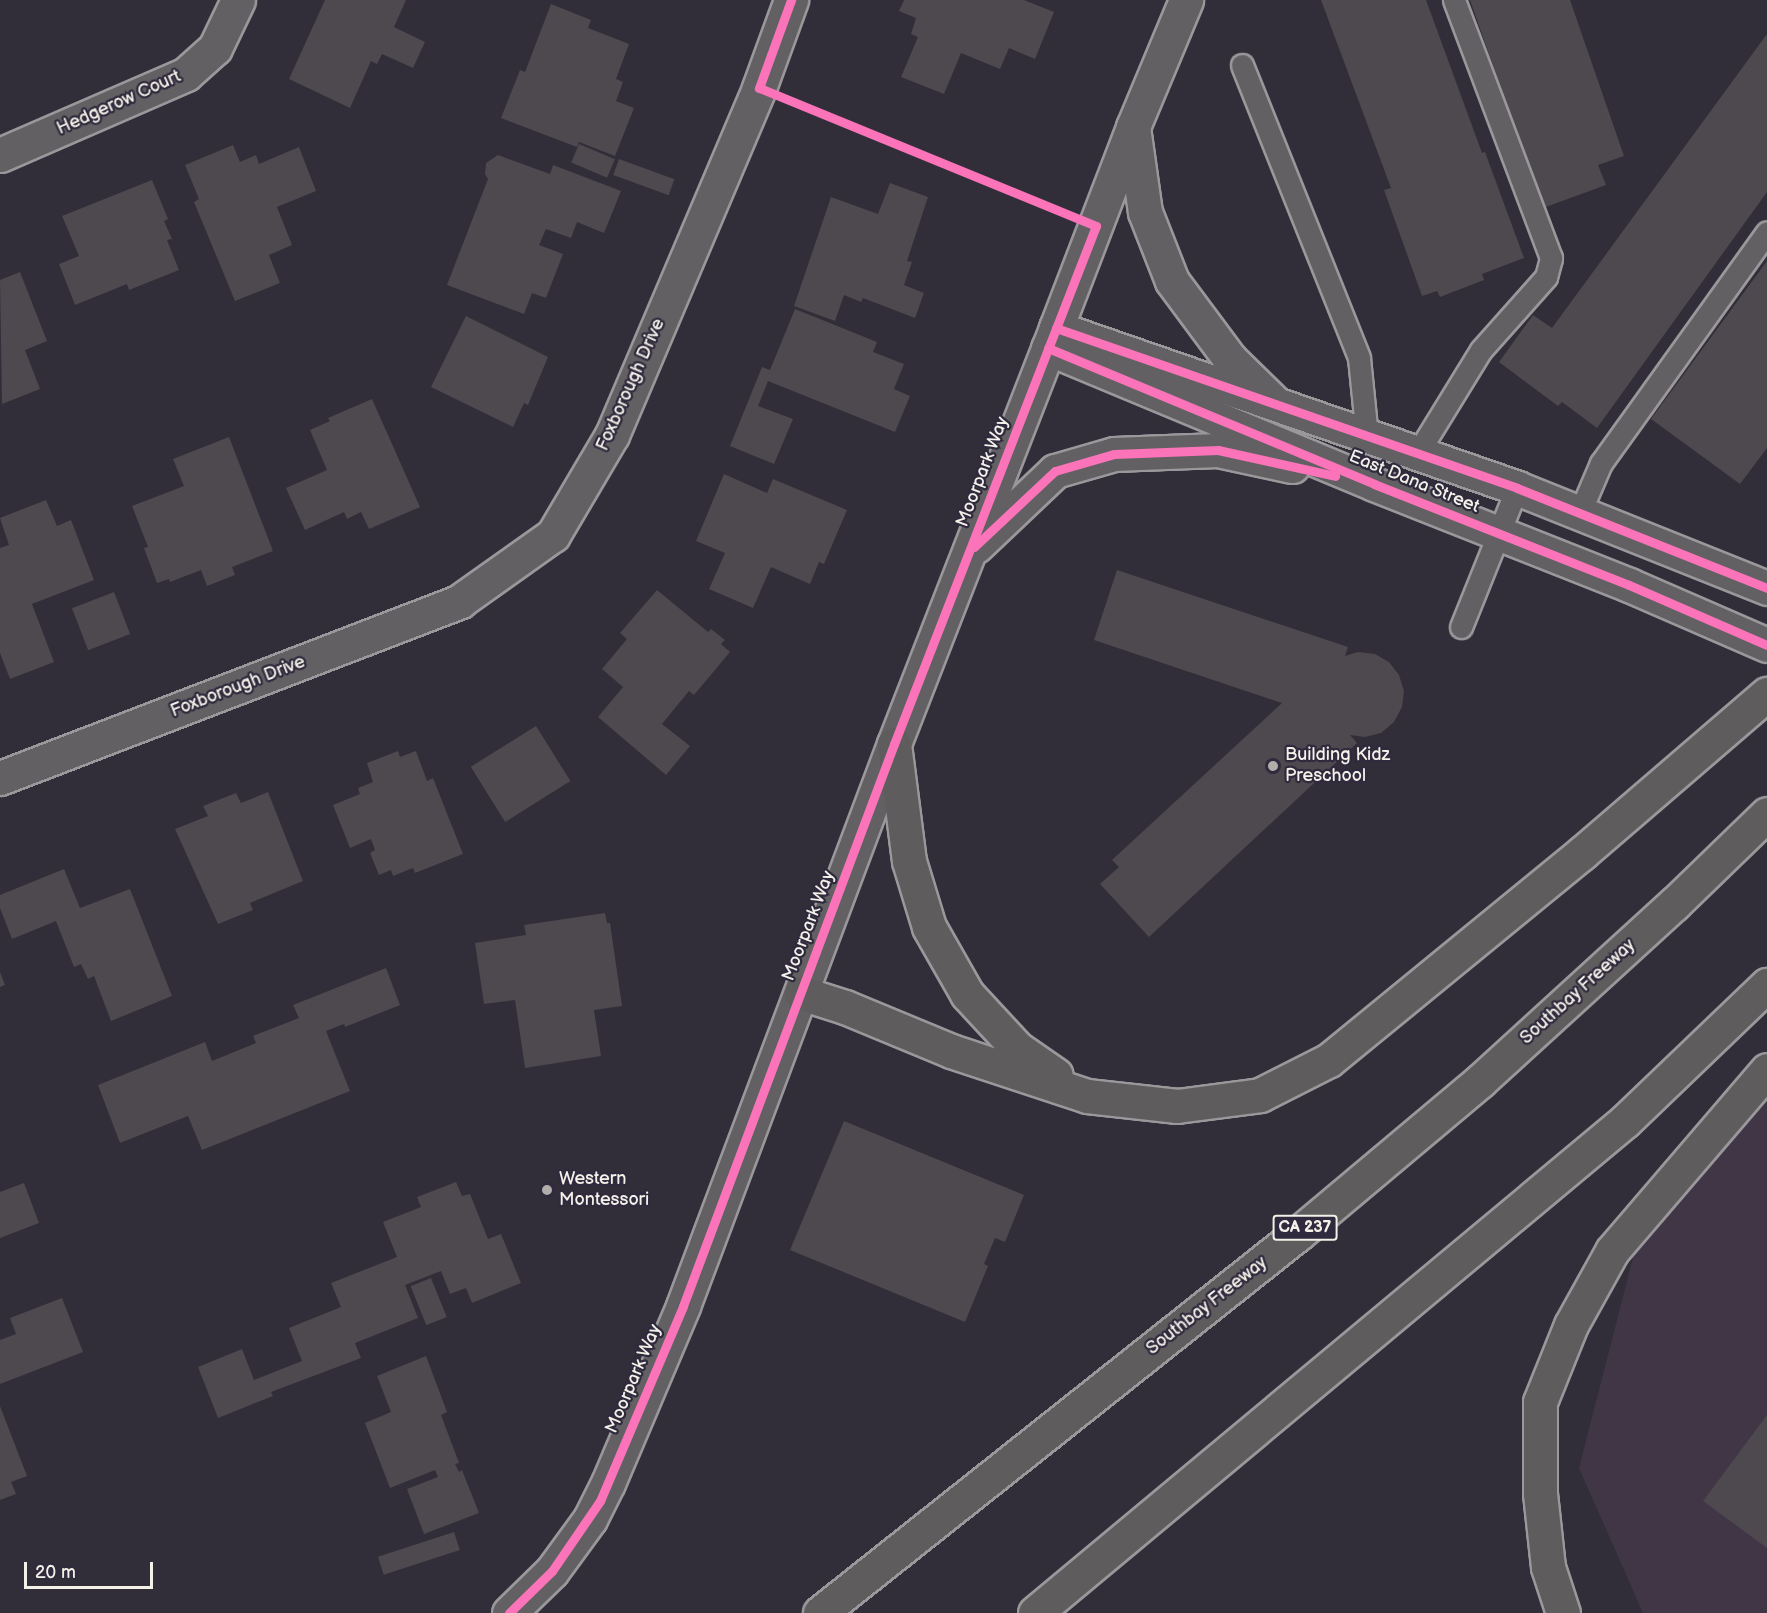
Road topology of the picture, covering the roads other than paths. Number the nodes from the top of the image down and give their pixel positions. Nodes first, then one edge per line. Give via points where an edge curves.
1 (238, 0) edge
2 (791, 0) edge
3 (1186, 0) edge
4 (1454, 0) edge
5 (1242, 66) dead end
6 (1133, 127) junction
7 (0, 155) edge
8 (1767, 232) edge
9 (1052, 338) junction
10 (1280, 408) junction
11 (1368, 437) junction
12 (1417, 454) junction
13 (1374, 484) junction
14 (1517, 488) junction
15 (1580, 512) junction
16 (1497, 534) junction
17 (970, 551) junction
18 (1767, 588) edge
19 (1461, 627) dead end
20 (1767, 645) edge
21 (1767, 694) edge
22 (894, 744) junction
23 (0, 778) edge
24 (1767, 814) edge
25 (1767, 985) edge
26 (801, 993) junction
27 (1767, 1070) edge
28 (1087, 1096) junction
29 (1540, 1493) junction
30 (509, 1613) edge
31 (820, 1613) edge
32 (1035, 1613) edge
33 (1563, 1613) edge
34 (1575, 1613) edge

1 - 7 street, Hedgerow Court via 215,48 186,74
2 - 23 street, Foxborough Drive via 759,88 612,435 553,535 460,601
3 - 6 street, Moorpark Way
4 - 12 lane via 1551,258 1546,278 1481,350
5 - 11 lane via 1359,358
6 - 9 street, Moorpark Way
6 - 10 street via 1145,212 1172,281 1230,358
8 - 15 lane via 1601,463
9 - 10 street, East Dana Street
9 - 13 street, East Dana Street
9 - 17 street, Moorpark Way
10 - 11 street, East Dana Street
11 - 12 street, East Dana Street
12 - 14 street, East Dana Street
13 - 16 street, East Dana Street
13 - 17 street via 1218,450 1114,454 1055,471
14 - 15 street, East Dana Street
14 - 16 lane
15 - 18 street, East Dana Street
16 - 19 lane
16 - 20 street, East Dana Street via 1629,585
17 - 22 street, Moorpark Way
21 - 28 highway via 1582,853 1329,1060 1260,1095 1177,1106
22 - 26 street, Moorpark Way
22 - 28 highway via 909,861 929,927 967,994 1017,1048
24 - 31 highway, Southbay Freeway / CA 237 via 1480,1081 1299,1233
25 - 32 highway via 1625,1121
26 - 28 highway via 951,1051
26 - 30 street, Moorpark Way via 683,1306 600,1501 552,1571
27 - 29 highway via 1612,1251 1571,1325 1540,1402
29 - 33 highway via 1548,1567
29 - 34 highway via 1553,1567

